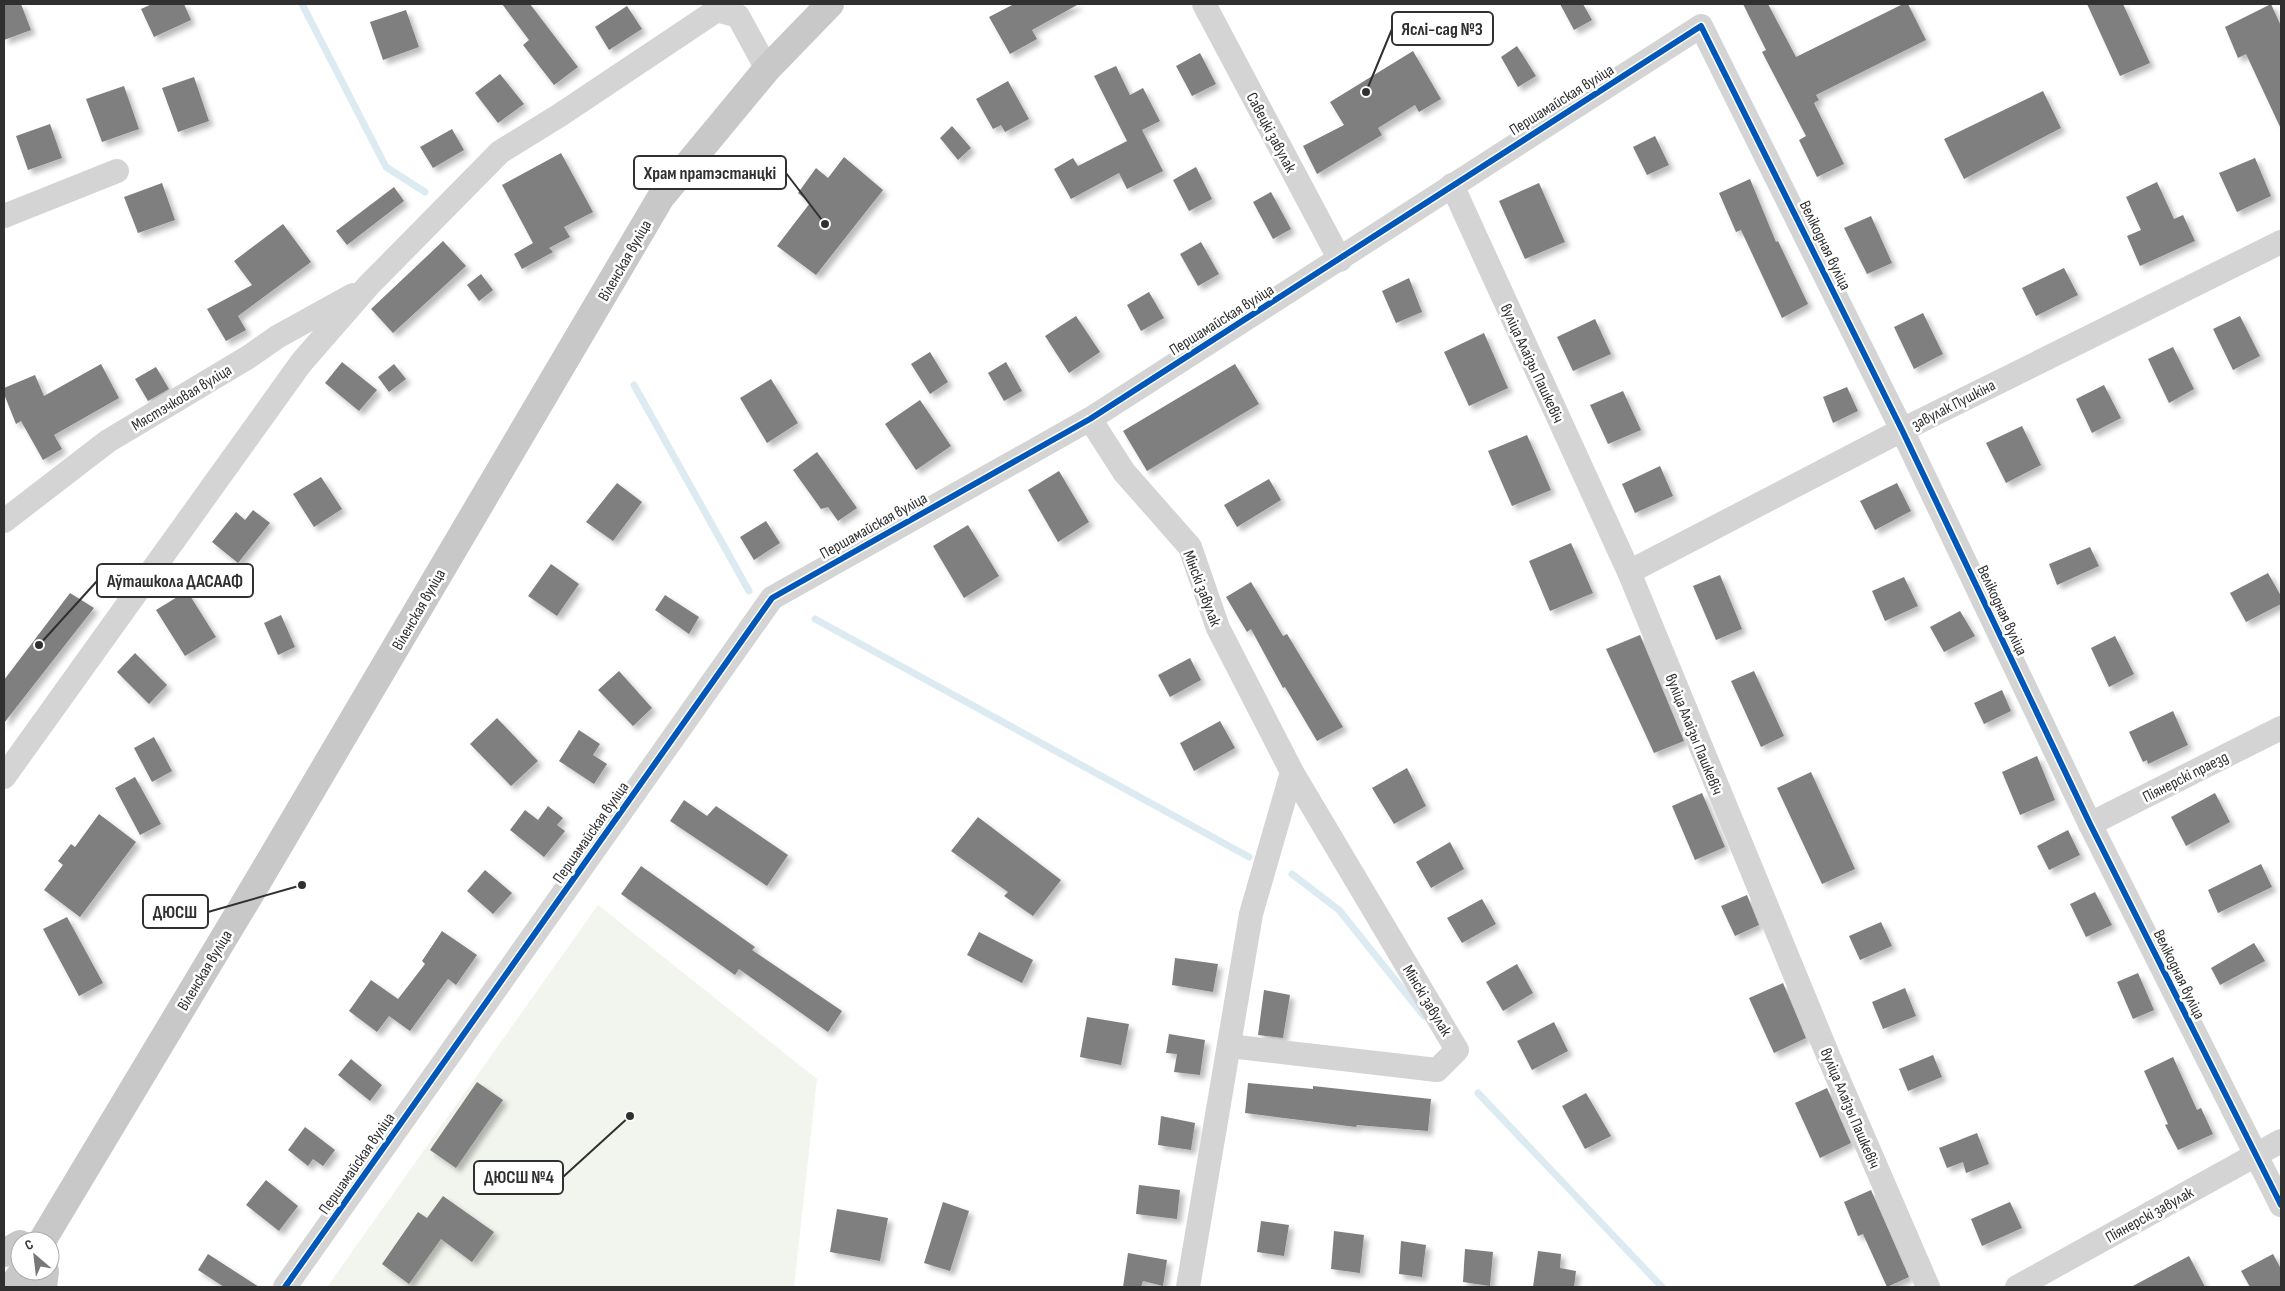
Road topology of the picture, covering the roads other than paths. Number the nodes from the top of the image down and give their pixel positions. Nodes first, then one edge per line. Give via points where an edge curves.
1 (830, 4) edge
2 (1204, 4) edge
3 (721, 7) edge
4 (1701, 26) joint
5 (767, 69) junction
6 (117, 171) dead end
7 (1452, 185) junction
8 (4, 216) edge
9 (2281, 242) edge
10 (1340, 260) junction
11 (368, 286) junction
12 (278, 337) junction
13 (301, 363) junction
14 (1090, 419) junction
15 (1902, 430) junction
16 (4, 521) edge
17 (1628, 572) junction
18 (2281, 728) edge
19 (1292, 772) junction
20 (4, 777) edge
21 (2090, 824) junction
22 (1229, 1046) junction
23 (2281, 1141) edge
24 (2254, 1155) junction
25 (2281, 1205) edge
26 (51, 1231) edge
27 (285, 1287) edge
28 (1188, 1287) edge
29 (1928, 1287) edge
30 (2017, 1287) edge

1 - 5 main road, Віленская вуліца
2 - 10 street, Савецкі завулак
3 - 5 street via 738,16
3 - 11 street via 500,152
4 - 7 street, Першамайская вуліца
4 - 15 street, Велікодная вуліца
5 - 26 main road, Віленская вуліца via 661,197
6 - 8 street
7 - 10 street, Першамайская вуліца
7 - 17 street, вуліца Алаізы Пашкевіч
9 - 15 street, завулак Пушкіна
10 - 14 street, Першамайская вуліца
11 - 12 street, Мястэчковая вуліца
11 - 13 street
12 - 13 street via 294,346
12 - 16 street, Мястэчковая вуліца via 108,441
13 - 20 street
14 - 19 street, Мінскі завулак via 1124,472 1190,548 1218,628
14 - 27 street, Першамайская вуліца via 772,598
15 - 17 street, завулак Пушкіна
15 - 21 street, Велікодная вуліца
17 - 29 street, вуліца Алаізы Пашкевіч via 1826,1051
18 - 21 street, Піянерскі праезд
19 - 22 street via 1251,914
19 - 22 street, Мінскі завулак via 1457,1050 1437,1070
21 - 24 street, Велікодная вуліца
22 - 28 street
23 - 24 street, Піянерскі завулак
24 - 25 street, Велікодная вуліца
24 - 30 street, Піянерскі завулак

